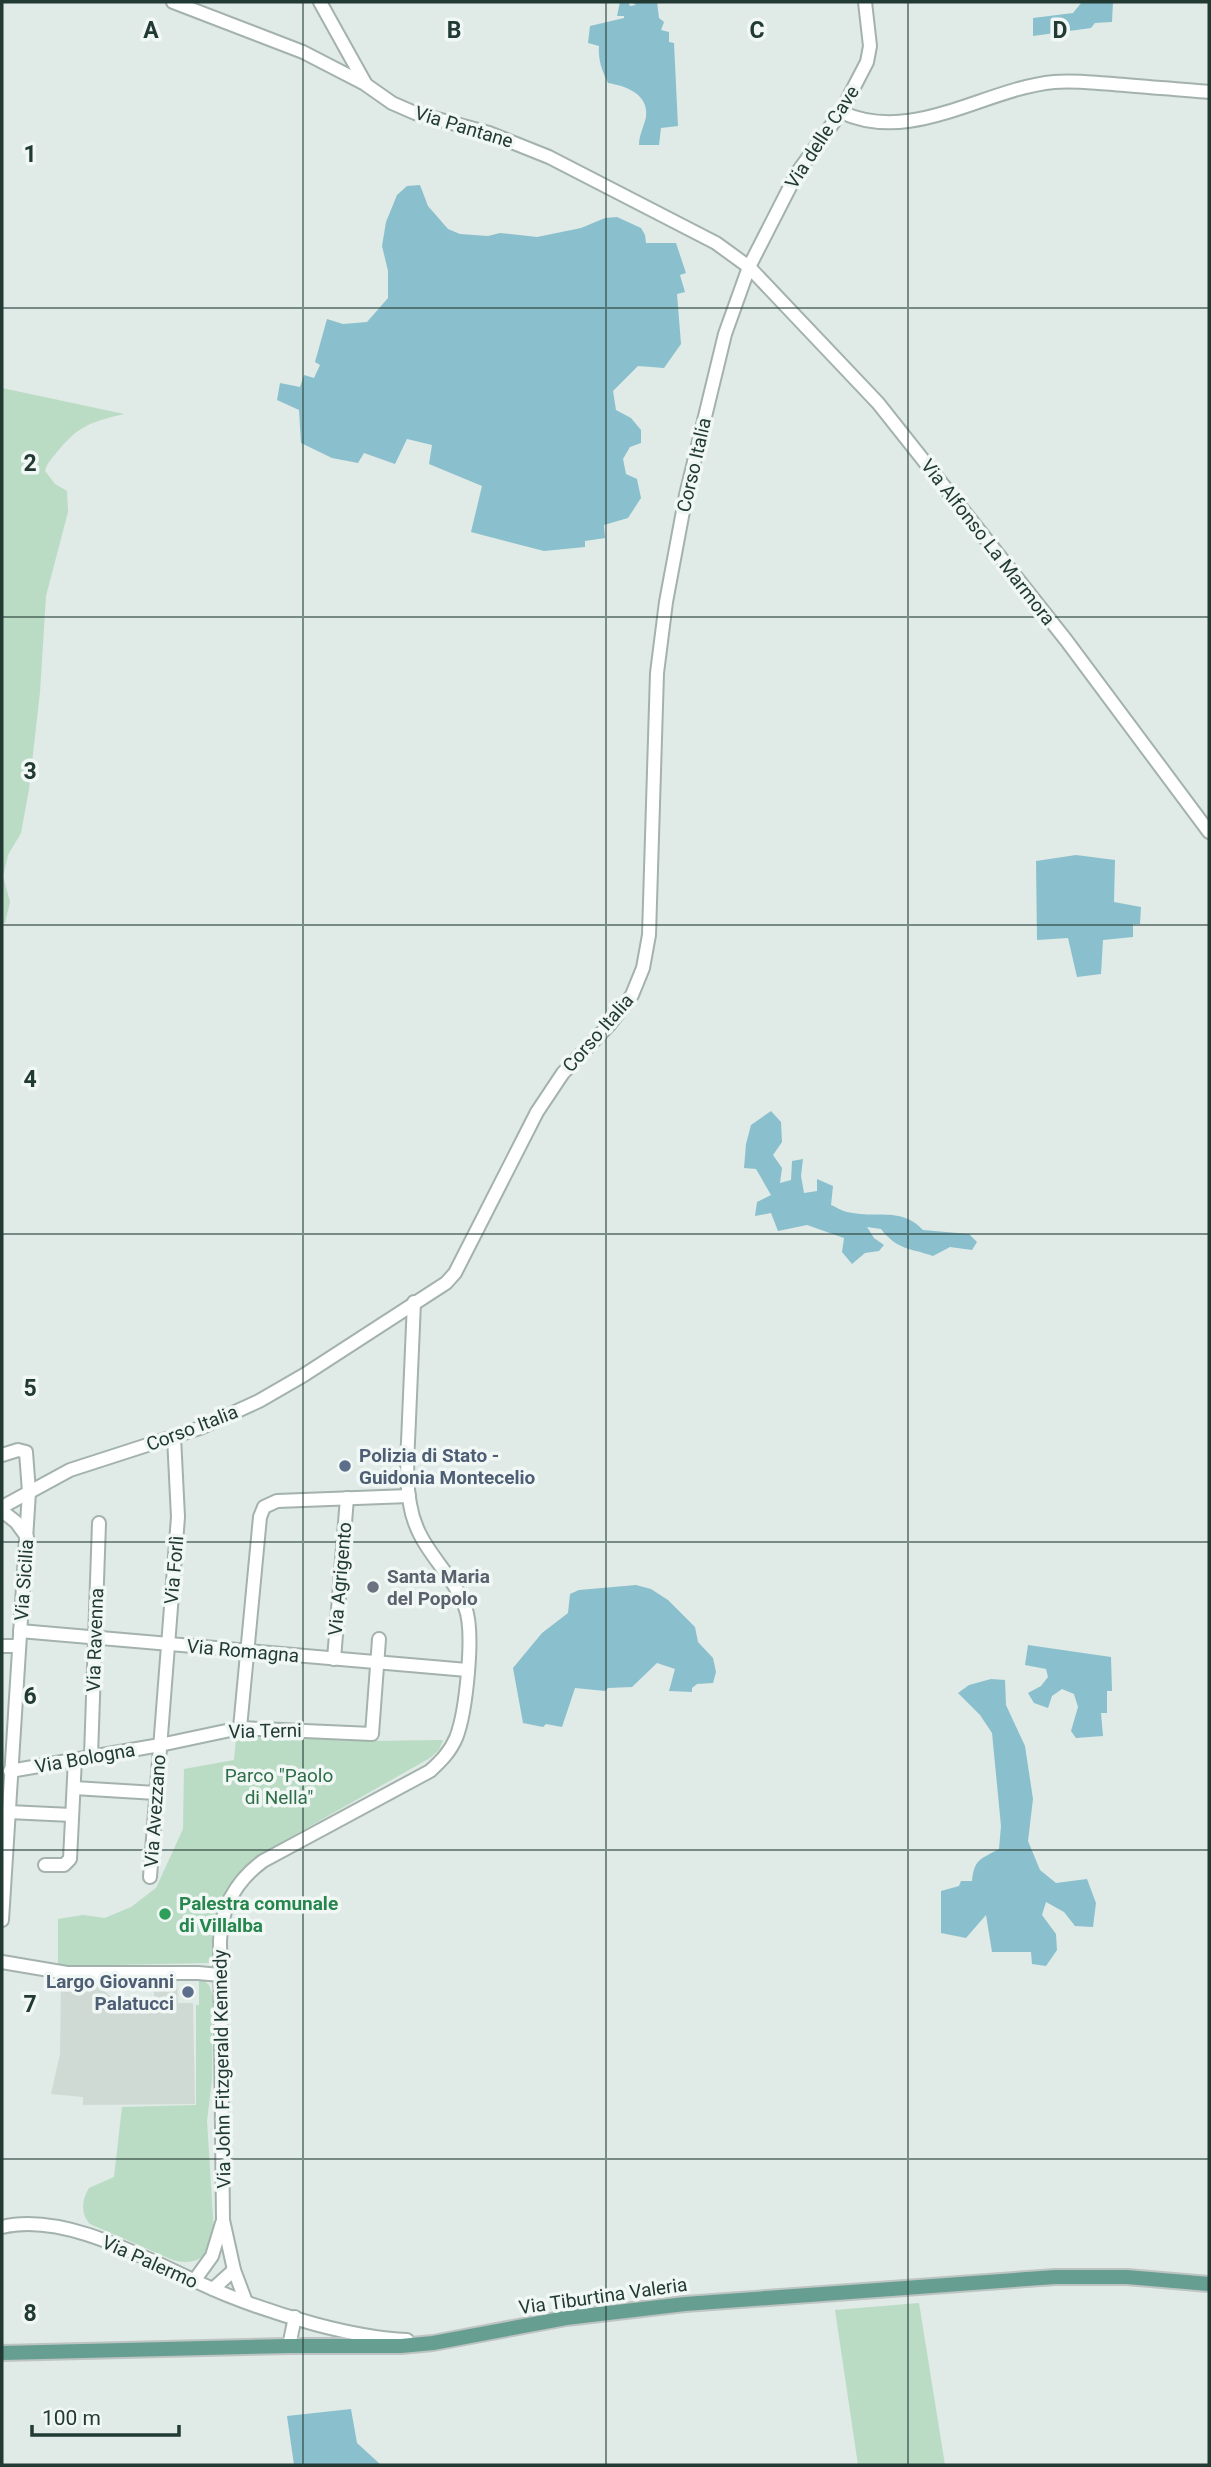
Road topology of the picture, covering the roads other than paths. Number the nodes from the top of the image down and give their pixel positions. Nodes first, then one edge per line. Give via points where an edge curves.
1 (173, 2) edge
2 (320, 2) edge
3 (865, 2) edge
4 (365, 84) junction
5 (1209, 92) edge
6 (841, 112) junction
7 (749, 267) junction
8 (1209, 832) edge
9 (414, 1302) junction
10 (174, 1437) junction
11 (2, 1455) edge
12 (29, 1492) junction
13 (409, 1496) junction
14 (347, 1498) junction
15 (2, 1509) edge
16 (99, 1523) dead end
17 (27, 1537) junction
18 (20, 1631) junction
19 (95, 1637) junction
20 (379, 1639) dead end
21 (168, 1644) junction
22 (2, 1646) edge
23 (18, 1646) junction
24 (247, 1651) junction
25 (334, 1659) junction
26 (377, 1663) junction
27 (467, 1670) junction
28 (240, 1728) junction
29 (160, 1745) junction
30 (7, 1750) edge
31 (91, 1756) junction
32 (75, 1759) junction
33 (10, 1771) junction
34 (74, 1788) junction
35 (156, 1793) junction
36 (8, 1812) junction
37 (72, 1815) junction
38 (45, 1865) dead end
39 (150, 1877) dead end
40 (3, 1880) edge
41 (2, 1920) edge
42 (2, 1962) edge
43 (220, 1975) junction
44 (223, 2220) junction
45 (2, 2227) edge
46 (234, 2270) junction
47 (194, 2281) junction
48 (1209, 2284) edge
49 (213, 2289) junction
50 (246, 2302) junction
51 (295, 2317) junction
52 (449, 2340) junction
53 (289, 2346) junction
54 (2, 2353) edge

1 - 4 street, Via Pantane via 303,52
2 - 4 street
3 - 6 street, Via delle Cave via 870,46 867,62
4 - 7 street, Via Pantane via 415,113 489,133 549,157 716,243
5 - 6 street via 1060,81 1027,86 915,120 880,121
6 - 7 street, Via delle Cave via 797,173
7 - 8 street, Via Alfonso La Marmora via 878,403 1066,640
7 - 9 street, Corso Italia via 725,334 666,602 657,673 649,935 641,975 625,1007 575,1059 537,1112 455,1273
9 - 10 street, Corso Italia via 284,1388
9 - 13 street, Via John Fitzgerald Kennedy
10 - 12 street, Corso Italia via 71,1470
10 - 21 street, Via Forlì via 178,1517
11 - 12 street, Via Sicilia via 26,1452
12 - 15 street, Corso Italia
12 - 17 street, Via Sicilia
13 - 14 street
13 - 27 street, Via John Fitzgerald Kennedy via 421,1539 466,1610 470,1632
14 - 24 street via 273,1501 264,1507
14 - 25 street, Via Agrigento
15 - 17 street, Corso Italia
16 - 19 street, Via Ravenna
17 - 18 street, Via Sicilia
18 - 19 street, Via Romagna
18 - 23 street, Via Sicilia
19 - 21 street, Via Romagna
19 - 31 street, Via Ravenna
20 - 26 street
21 - 24 street, Via Romagna
21 - 29 street, Via Forlì
22 - 23 street
23 - 30 street, Via Sicilia
24 - 25 street, Via Romagna
24 - 28 street
25 - 26 street, Via Romagna
26 - 27 street, Via Romagna
26 - 28 street, Via Terni via 372,1734
27 - 43 street, Via John Fitzgerald Kennedy via 458,1728 440,1762 417,1779 269,1857 241,1881 222,1922
28 - 29 street, Via Terni
29 - 31 street, Via Bologna
29 - 35 street, Via Avezzano
30 - 33 street, Via Sicilia
31 - 32 street, Via Bologna
32 - 33 street, Via Bologna
32 - 34 street
33 - 36 street, Via Sicilia
34 - 35 street
34 - 37 street
35 - 39 street, Via Avezzano
36 - 37 street
36 - 40 street, Via Sicilia
37 - 38 street via 69,1861
40 - 41 street, Via Sicilia
42 - 43 street via 67,1973
43 - 44 street, Via John Fitzgerald Kennedy
44 - 46 street, Via John Fitzgerald Kennedy
44 - 47 street, Via John Fitzgerald Kennedy via 212,2256
45 - 47 street, Via Palermo via 30,2223 64,2227
46 - 49 street
46 - 50 street, Via John Fitzgerald Kennedy
47 - 49 street, Via Palermo
48 - 52 main road, Via Tiburtina Valeria via 1055,2277 685,2304 566,2318
49 - 50 street, Via Palermo
50 - 51 street, Via Palermo
51 - 52 street, Via Palermo via 391,2339
51 - 53 street
52 - 53 main road, Via Tiburtina Valeria via 401,2346
53 - 54 main road, Via Tiburtina Valeria

